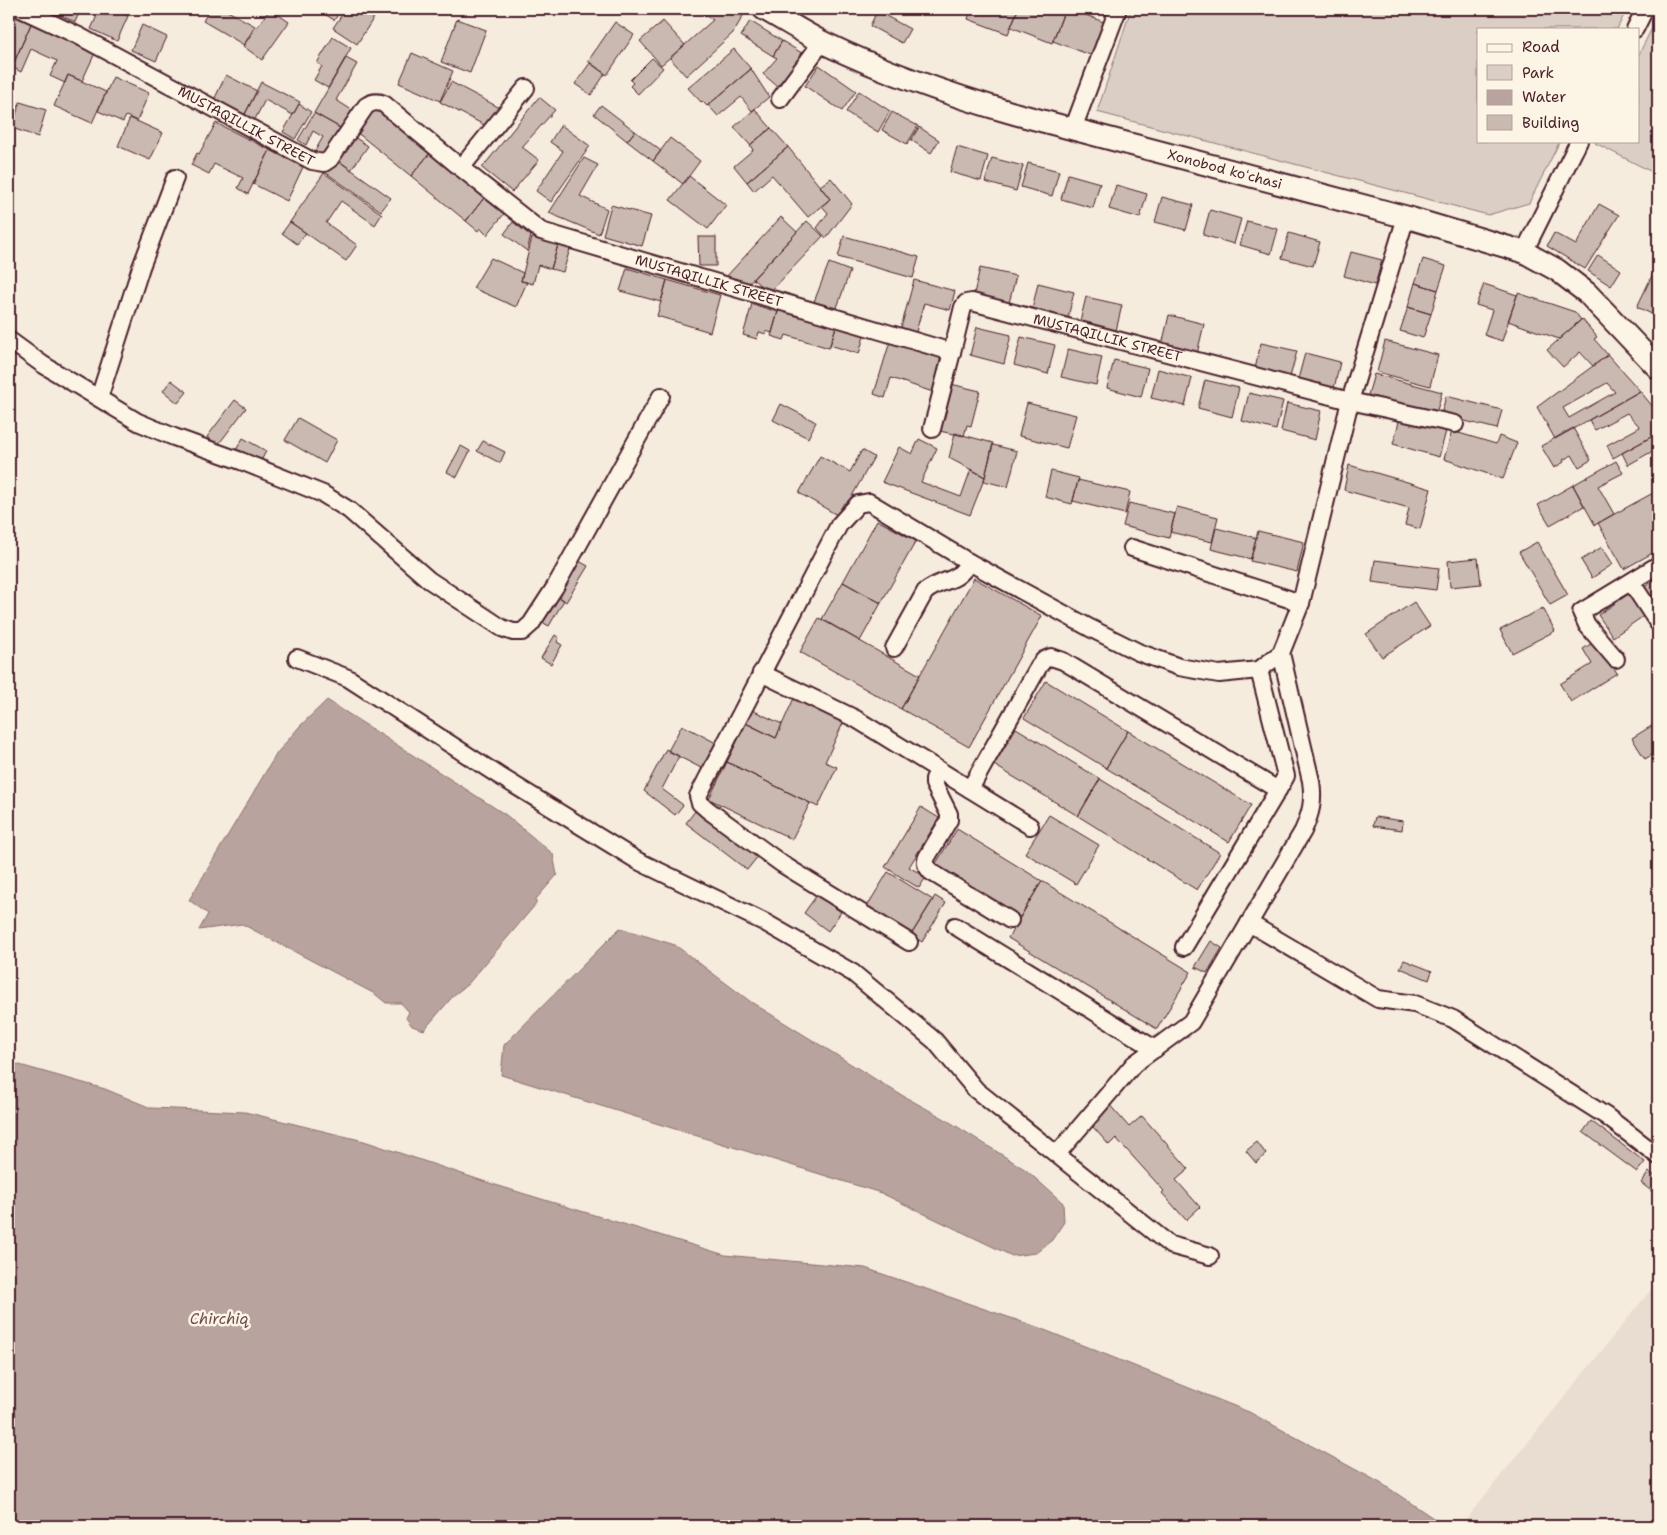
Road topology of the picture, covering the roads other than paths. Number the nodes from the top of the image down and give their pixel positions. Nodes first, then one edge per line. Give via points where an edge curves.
1 (21, 9) edge
2 (764, 9) edge
3 (1118, 9) edge
4 (1645, 9) edge
5 (1636, 28) edge
6 (822, 42) junction
7 (526, 88) dead end
8 (780, 99) dead end
9 (1073, 129) junction
10 (1579, 142) edge
11 (461, 168) junction
12 (175, 178) dead end
13 (1406, 217) junction
14 (1524, 252) junction
15 (9, 340) edge
16 (952, 352) junction
17 (1658, 368) edge
18 (662, 396) dead end
19 (99, 398) junction
20 (1350, 400) junction
21 (1455, 424) dead end
22 (932, 429) dead end
23 (1132, 548) dead end
24 (969, 562) junction
25 (1658, 565) edge
26 (1631, 582) junction
27 (1301, 603) junction
28 (1658, 623) edge
29 (894, 648) dead end
30 (1281, 653) junction
31 (297, 658) dead end
32 (1616, 659) dead end
33 (1259, 670) junction
34 (761, 674) junction
35 (939, 770) junction
36 (970, 789) junction
37 (1278, 790) junction
38 (1030, 826) dead end
39 (1010, 920) dead end
40 (1249, 923) junction
41 (955, 926) dead end
42 (909, 942) dead end
43 (1184, 947) dead end
44 (1155, 1049) junction
45 (1057, 1154) junction
46 (1658, 1156) edge
47 (1210, 1256) dead end

1 - 11 street, MUSTAQILLIK STREET via 79,36 312,162 324,163 330,159 366,106 377,102 384,104
2 - 6 main road, Xonobod koʻchasi
3 - 9 street
4 - 5 street
6 - 8 street
6 - 9 main road, Xonobod koʻchasi via 925,86
7 - 11 street
9 - 13 main road, Xonobod koʻchasi
10 - 14 street
11 - 16 street, MUSTAQILLIK STREET via 541,230
12 - 19 street via 141,267
13 - 14 main road, Xonobod koʻchasi
13 - 20 street
14 - 17 main road, Xonobod koʻchasi via 1547,263 1587,293
15 - 19 street
16 - 20 street, MUSTAQILLIK STREET via 963,306 972,302
16 - 22 street
18 - 19 street via 555,587 531,624 522,632 502,628 429,580 349,510 323,494 147,426
20 - 21 street, MUSTAQILLIK STREET
20 - 27 street
23 - 27 street
24 - 29 street via 958,576 931,586
24 - 33 street via 1090,628 1154,658 1179,667 1219,674
24 - 34 street via 875,505 858,504 839,525
25 - 26 street
26 - 28 street
26 - 32 street via 1581,612 1586,624
27 - 30 street
30 - 33 street
30 - 40 street via 1313,795 1303,831
31 - 45 street via 348,678 638,861 766,923 853,973 935,1041 976,1090
33 - 37 street via 1286,776
34 - 35 street via 856,719
34 - 42 street via 701,789 700,802 782,864
35 - 36 street
35 - 39 street via 934,784 949,820 927,856 926,867
36 - 37 street via 1039,666 1051,657 1063,661
36 - 38 street
37 - 43 street
40 - 44 street via 1191,1022
40 - 46 street via 1378,1000 1415,1004 1453,1019 1606,1116
41 - 44 street
44 - 45 street via 1134,1064
45 - 47 street via 1170,1246

